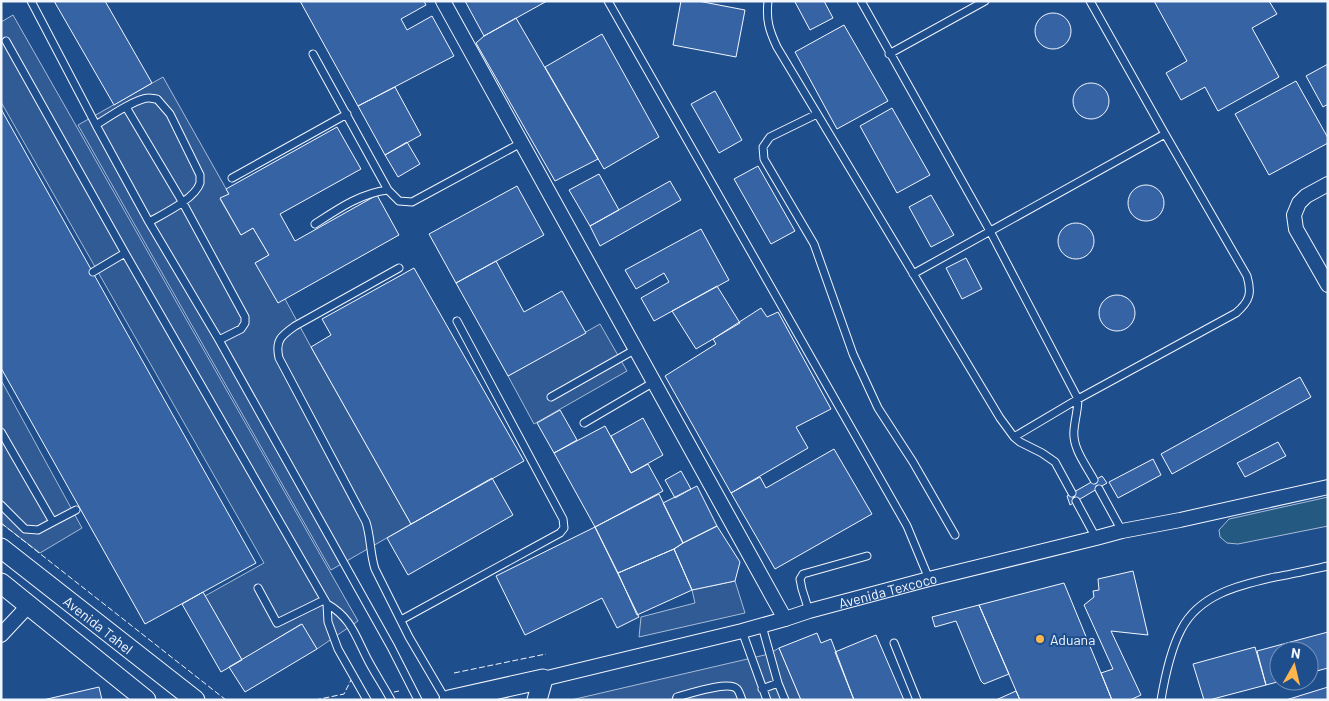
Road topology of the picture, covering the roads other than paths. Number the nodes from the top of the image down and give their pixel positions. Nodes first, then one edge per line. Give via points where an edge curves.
1 (31, 1) edge
2 (443, 1) edge
3 (608, 1) edge
4 (768, 1) edge
5 (861, 1) edge
6 (985, 1) edge
7 (1090, 1) edge
8 (6, 41) dead end
9 (313, 54) dead end
10 (890, 54) junction
11 (126, 107) junction
12 (346, 114) junction
13 (817, 114) junction
14 (96, 125) junction
15 (1165, 134) junction
16 (521, 143) junction
17 (232, 178) dead end
18 (1328, 184) edge
19 (388, 190) junction
20 (182, 203) junction
21 (149, 222) junction
22 (315, 224) dead end
23 (990, 231) junction
24 (126, 253) junction
25 (399, 268) dead end
26 (93, 272) dead end
27 (913, 274) junction
28 (1328, 285) edge
29 (457, 321) dead end
30 (219, 340) junction
31 (636, 349) junction
32 (654, 381) junction
33 (551, 397) dead end
34 (1078, 399) junction
35 (584, 423) dead end
36 (1, 432) edge
37 (1014, 437) junction
38 (1094, 480) dead end
39 (1328, 487) edge
40 (1099, 489) dead end
41 (1072, 493) dead end
42 (1076, 501) dead end
43 (1, 505) edge
44 (76, 510) dead end
45 (53, 522) junction
46 (1122, 531) junction
47 (955, 535) dead end
48 (1096, 538) junction
49 (1, 548) edge
50 (866, 556) dead end
51 (1328, 566) edge
52 (930, 579) junction
53 (1, 583) edge
54 (258, 588) dead end
55 (326, 602) junction
56 (29, 605) junction
57 (809, 611) junction
58 (785, 619) junction
59 (401, 620) junction
60 (762, 626) junction
61 (742, 631) junction
62 (1, 636) edge
63 (894, 643) dead end
64 (543, 679) junction
65 (778, 683) junction
66 (762, 689) junction
67 (146, 700) edge
68 (195, 700) edge
69 (367, 700) edge
70 (391, 700) edge
71 (418, 700) edge
72 (447, 700) edge
73 (536, 700) edge
74 (676, 700) edge
75 (742, 700) edge
76 (767, 700) edge
77 (785, 700) edge
78 (917, 700) edge
79 (1161, 700) edge

1 - 14 lane
2 - 16 street
3 - 52 lane via 907,526
4 - 13 lane via 766,16 770,31
5 - 10 lane
6 - 10 lane
7 - 15 lane
8 - 24 lane
9 - 12 lane
10 - 23 lane
11 - 14 lane
11 - 20 lane
11 - 20 lane via 148,98 157,99 170,114 200,175 200,184
12 - 17 lane
12 - 19 lane
13 - 27 lane
13 - 47 lane via 770,137 763,147 764,159 814,244 853,354 878,408
14 - 21 lane
15 - 23 lane
15 - 34 lane via 1246,276 1249,296 1236,313
16 - 19 lane via 412,202 399,201
16 - 31 street
18 - 28 street via 1306,196 1294,215 1296,228
19 - 22 lane via 362,196
20 - 21 lane
20 - 30 lane via 245,317 246,323 241,329
21 - 30 lane
23 - 27 lane
23 - 34 lane
24 - 26 lane
24 - 55 lane
25 - 59 lane via 295,326 283,335 277,349 366,522 375,569
27 - 37 lane
29 - 59 lane via 563,519 564,528
30 - 71 lane
31 - 32 street
31 - 33 lane
32 - 35 lane
32 - 58 street
34 - 37 lane
34 - 38 lane via 1075,442
36 - 45 lane
37 - 41 lane via 1055,462
39 - 46 street, Avenida Texcoco
40 - 46 lane
42 - 48 lane
43 - 45 lane via 25,528 38,530
44 - 45 lane
46 - 48 street, Avenida Texcoco
48 - 52 street, Avenida Texcoco
49 - 68 street, Avenida Tahel
50 - 57 lane via 803,574 800,578
51 - 79 lane via 1241,585 1206,602 1181,629 1171,654
52 - 57 street, Avenida Texcoco
53 - 56 street, Avenida Tahel
54 - 55 lane via 277,623
55 - 69 lane via 328,622 338,649
55 - 70 lane via 339,610 351,626
56 - 62 street
56 - 67 street, Avenida Tahel
57 - 58 street, Avenida Texcoco
58 - 60 street, Avenida Texcoco
59 - 72 lane
60 - 61 street, Avenida Texcoco
60 - 65 lane
61 - 64 street, Avenida Texcoco
61 - 66 lane
63 - 78 lane
64 - 72 street, Avenida Texcoco
64 - 73 street
65 - 66 lane
65 - 77 lane
66 - 76 lane
74 - 75 lane via 677,697 729,685 737,688

